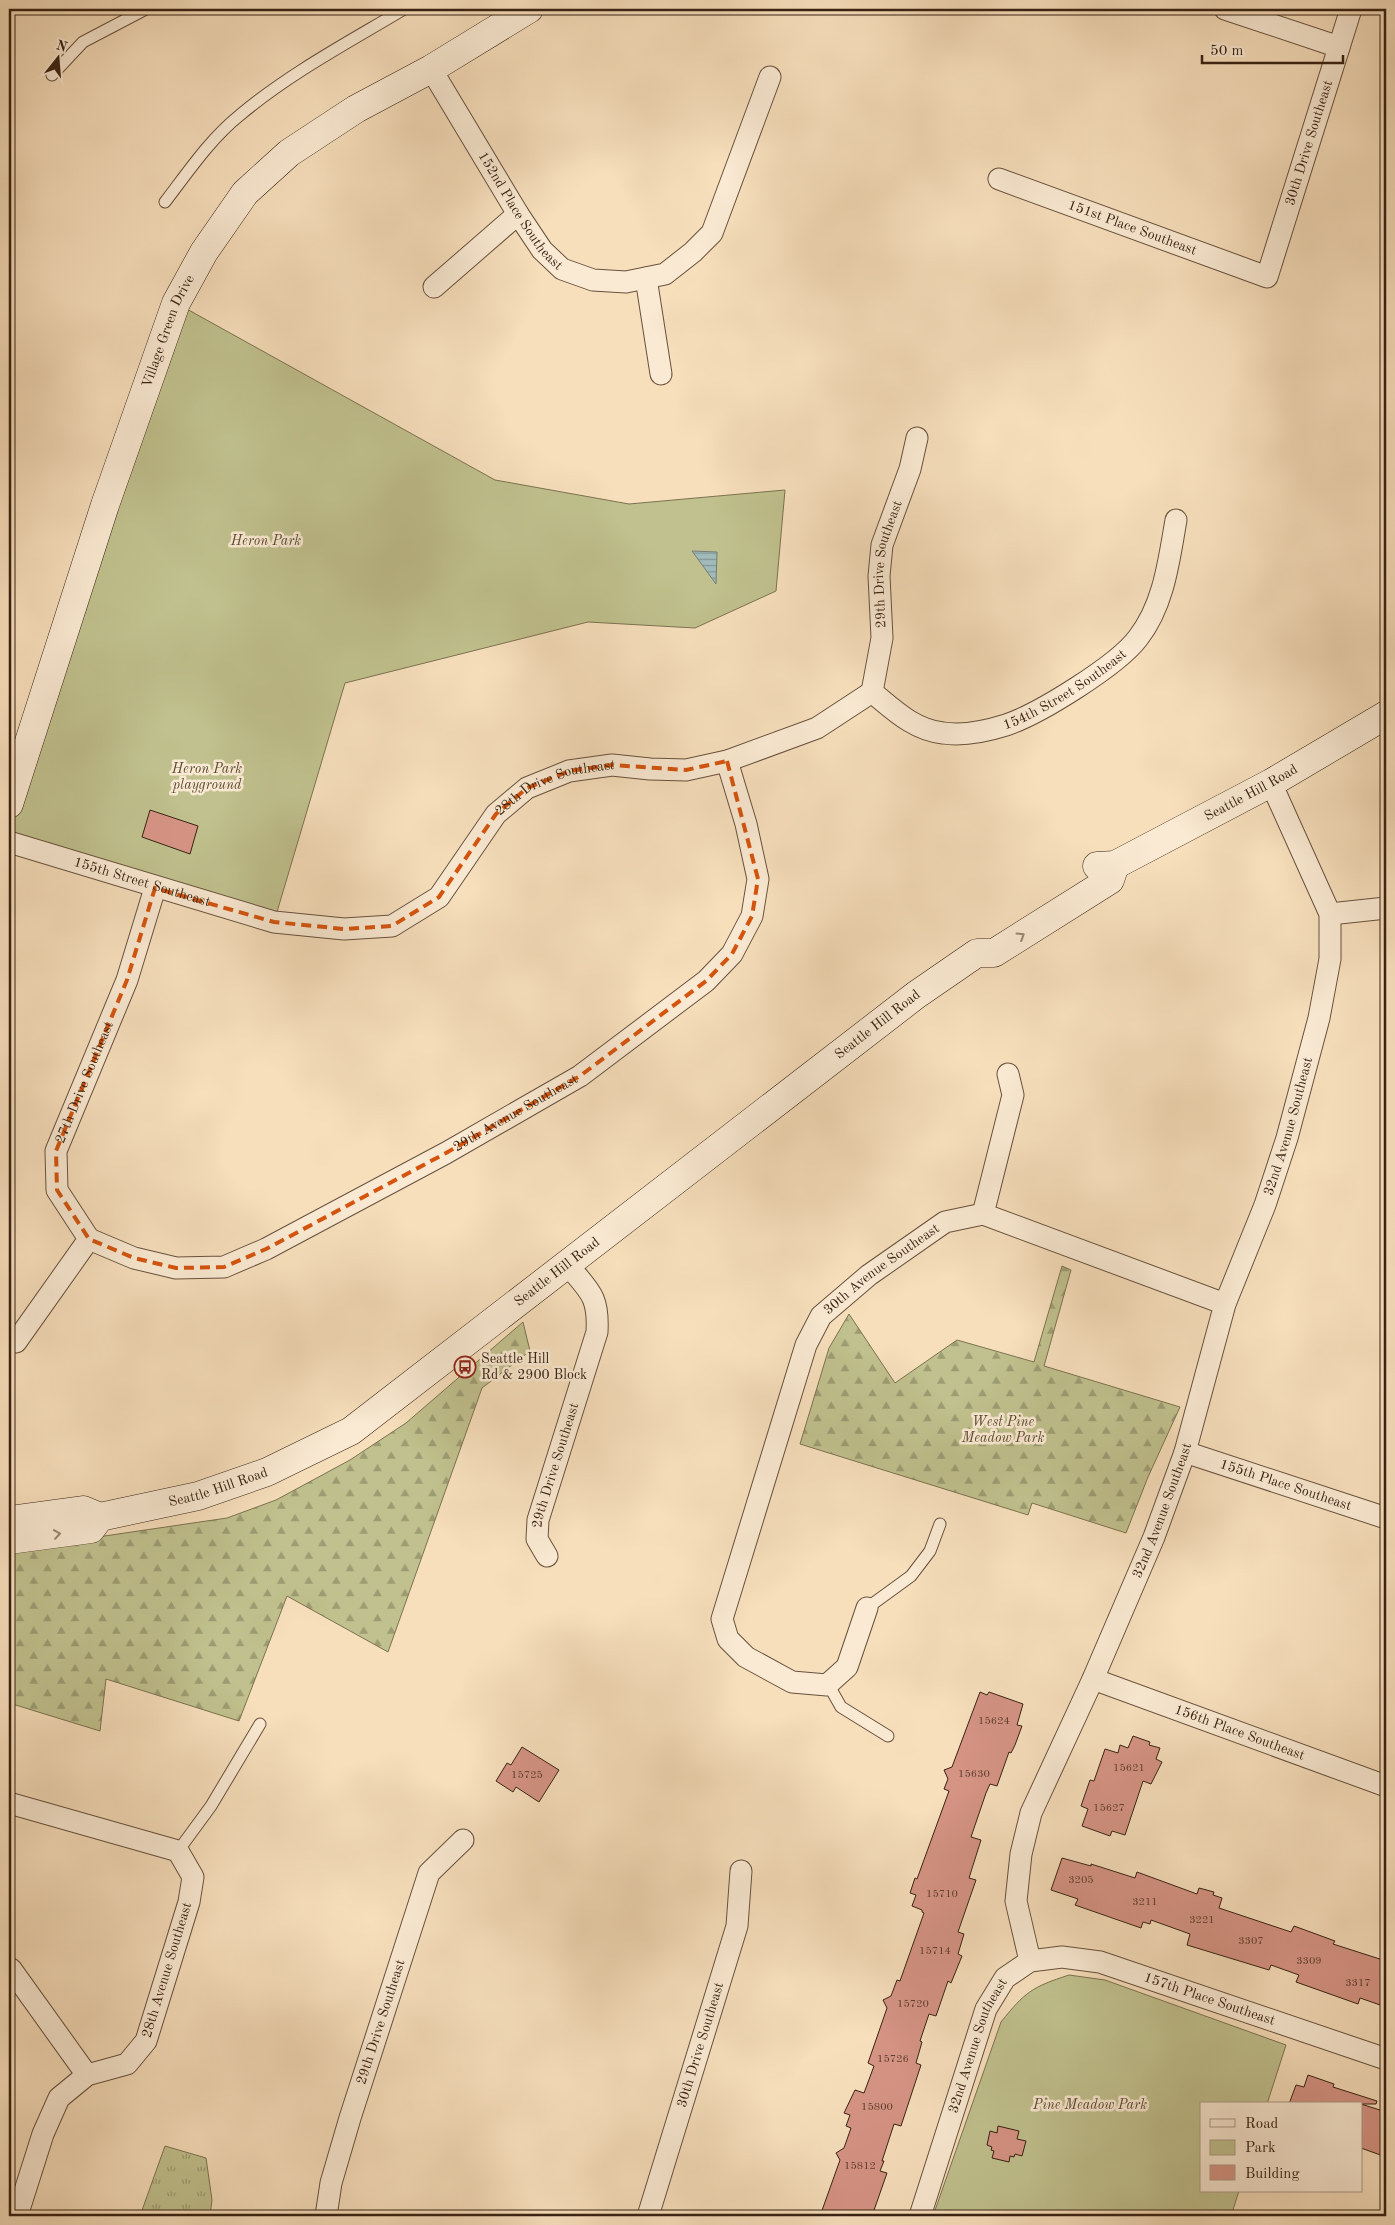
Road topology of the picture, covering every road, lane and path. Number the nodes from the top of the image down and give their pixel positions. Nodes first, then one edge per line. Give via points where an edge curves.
1 (146, 9) edge
2 (404, 9) edge
3 (529, 9) edge
4 (1225, 9) edge
5 (1351, 9) edge
6 (1339, 47) junction
7 (431, 69) junction
8 (52, 75) dead end
9 (770, 76) dead end
10 (999, 179) dead end
11 (165, 202) dead end
12 (518, 214) junction
13 (1267, 277) joint
14 (646, 278) junction
15 (434, 287) dead end
16 (661, 374) dead end
17 (917, 438) dead end
18 (1176, 520) dead end
19 (872, 692) junction
20 (1386, 715) edge
21 (727, 761) junction
22 (1271, 783) junction
23 (9, 804) edge
24 (9, 842) edge
25 (155, 888) junction
26 (1386, 908) edge
27 (1330, 914) junction
28 (274, 922) joint
29 (1008, 1074) dead end
30 (983, 1214) junction
31 (89, 1239) junction
32 (567, 1264) junction
33 (1225, 1304) junction
34 (16, 1342) dead end
35 (1185, 1452) junction
36 (100, 1517) junction
37 (1386, 1518) edge
38 (9, 1520) edge
39 (940, 1524) dead end
40 (9, 1540) edge
41 (547, 1556) dead end
42 (867, 1608) joint
43 (1093, 1679) junction
44 (828, 1684) junction
45 (260, 1724) dead end
46 (888, 1736) dead end
47 (1386, 1786) edge
48 (9, 1803) edge
49 (463, 1840) dead end
50 (178, 1851) junction
51 (741, 1872) dead end
52 (1030, 1960) junction
53 (11, 1969) dead end
54 (1386, 2059) edge
55 (87, 2075) junction
56 (17, 2216) edge
57 (326, 2216) edge
58 (648, 2216) edge
59 (920, 2216) edge

1 - 8 lane via 83,42
2 - 11 lane via 301,71 239,115 203,152
3 - 7 main road, Village Green Drive
4 - 6 street
5 - 6 street, 30th Drive Southeast
6 - 13 street, 30th Drive Southeast
7 - 12 street, 152nd Place Southeast
7 - 23 main road, Village Green Drive via 356,109 289,153 245,193 204,252 176,303 105,505
9 - 14 street, 152nd Place Southeast via 712,232 665,274
10 - 13 street, 151st Place Southeast
12 - 14 street, 152nd Place Southeast via 542,250 562,269 593,280 626,282
12 - 15 street
14 - 16 street
17 - 19 street, 29th Drive Southeast via 910,469 882,545 879,576 882,638
18 - 19 street, 154th Street Southeast via 1159,600 1139,637 1119,659 1047,705 1007,725 970,733 942,733 914,726
19 - 21 street, 28th Drive Southeast via 817,728
20 - 22 main road, Seattle Hill Road
21 - 28 street, 28th Drive Southeast via 686,770 612,765 569,770 527,788 496,814 439,897 392,926 344,929
21 - 31 street, 29th Avenue Southeast via 758,879 752,916 732,954 706,982 580,1076 446,1153 266,1249 224,1267 176,1268 134,1258
22 - 27 street, 32nd Avenue Southeast
22 - 32 main road, Seattle Hill Road via 1115,865 1099,864 982,939 977,953 916,995
24 - 25 street, 155th Street Southeast
25 - 28 street, 155th Street Southeast
25 - 31 street, 27th Drive Southeast via 127,980 56,1151 57,1190
26 - 27 street
27 - 33 street, 32nd Avenue Southeast via 1330,959 1323,998 1292,1119 1264,1205
29 - 30 street via 1013,1094
30 - 33 street
30 - 44 street, 30th Avenue Southeast via 945,1222 869,1275 821,1316 806,1345 722,1619 728,1639 746,1657 792,1682
31 - 34 street
32 - 36 main road, Seattle Hill Road via 351,1430 267,1472 198,1496
32 - 41 street, 29th Drive Southeast via 594,1298 597,1332 538,1520 538,1539
33 - 35 street, 32nd Avenue Southeast
35 - 37 street, 155th Place Southeast
35 - 43 street, 32nd Avenue Southeast via 1154,1537
36 - 38 main road, Seattle Hill Road via 83,1510
40 -> 36 main road, Seattle Hill Road via 90,1529
39 - 42 lane via 930,1551 911,1576
42 - 44 street via 847,1667
43 - 47 street, 156th Place Southeast
43 - 52 street, 32nd Avenue Southeast via 1031,1813 1021,1854 1016,1901
44 - 46 lane via 841,1707
45 - 50 lane via 211,1806
48 - 50 street
49 - 57 street, 29th Drive Southeast via 429,1873 350,2118 331,2184
50 - 55 street, 28th Avenue Southeast via 193,1877 189,1902 146,2041 127,2064
51 - 58 street, 30th Drive Southeast via 737,1926
52 - 54 street, 157th Place Southeast via 1062,1957 1100,1962
52 - 59 street, 32nd Avenue Southeast via 1005,1978 986,2009
53 - 55 street
55 - 56 street, 28th Avenue Southeast via 59,2098

